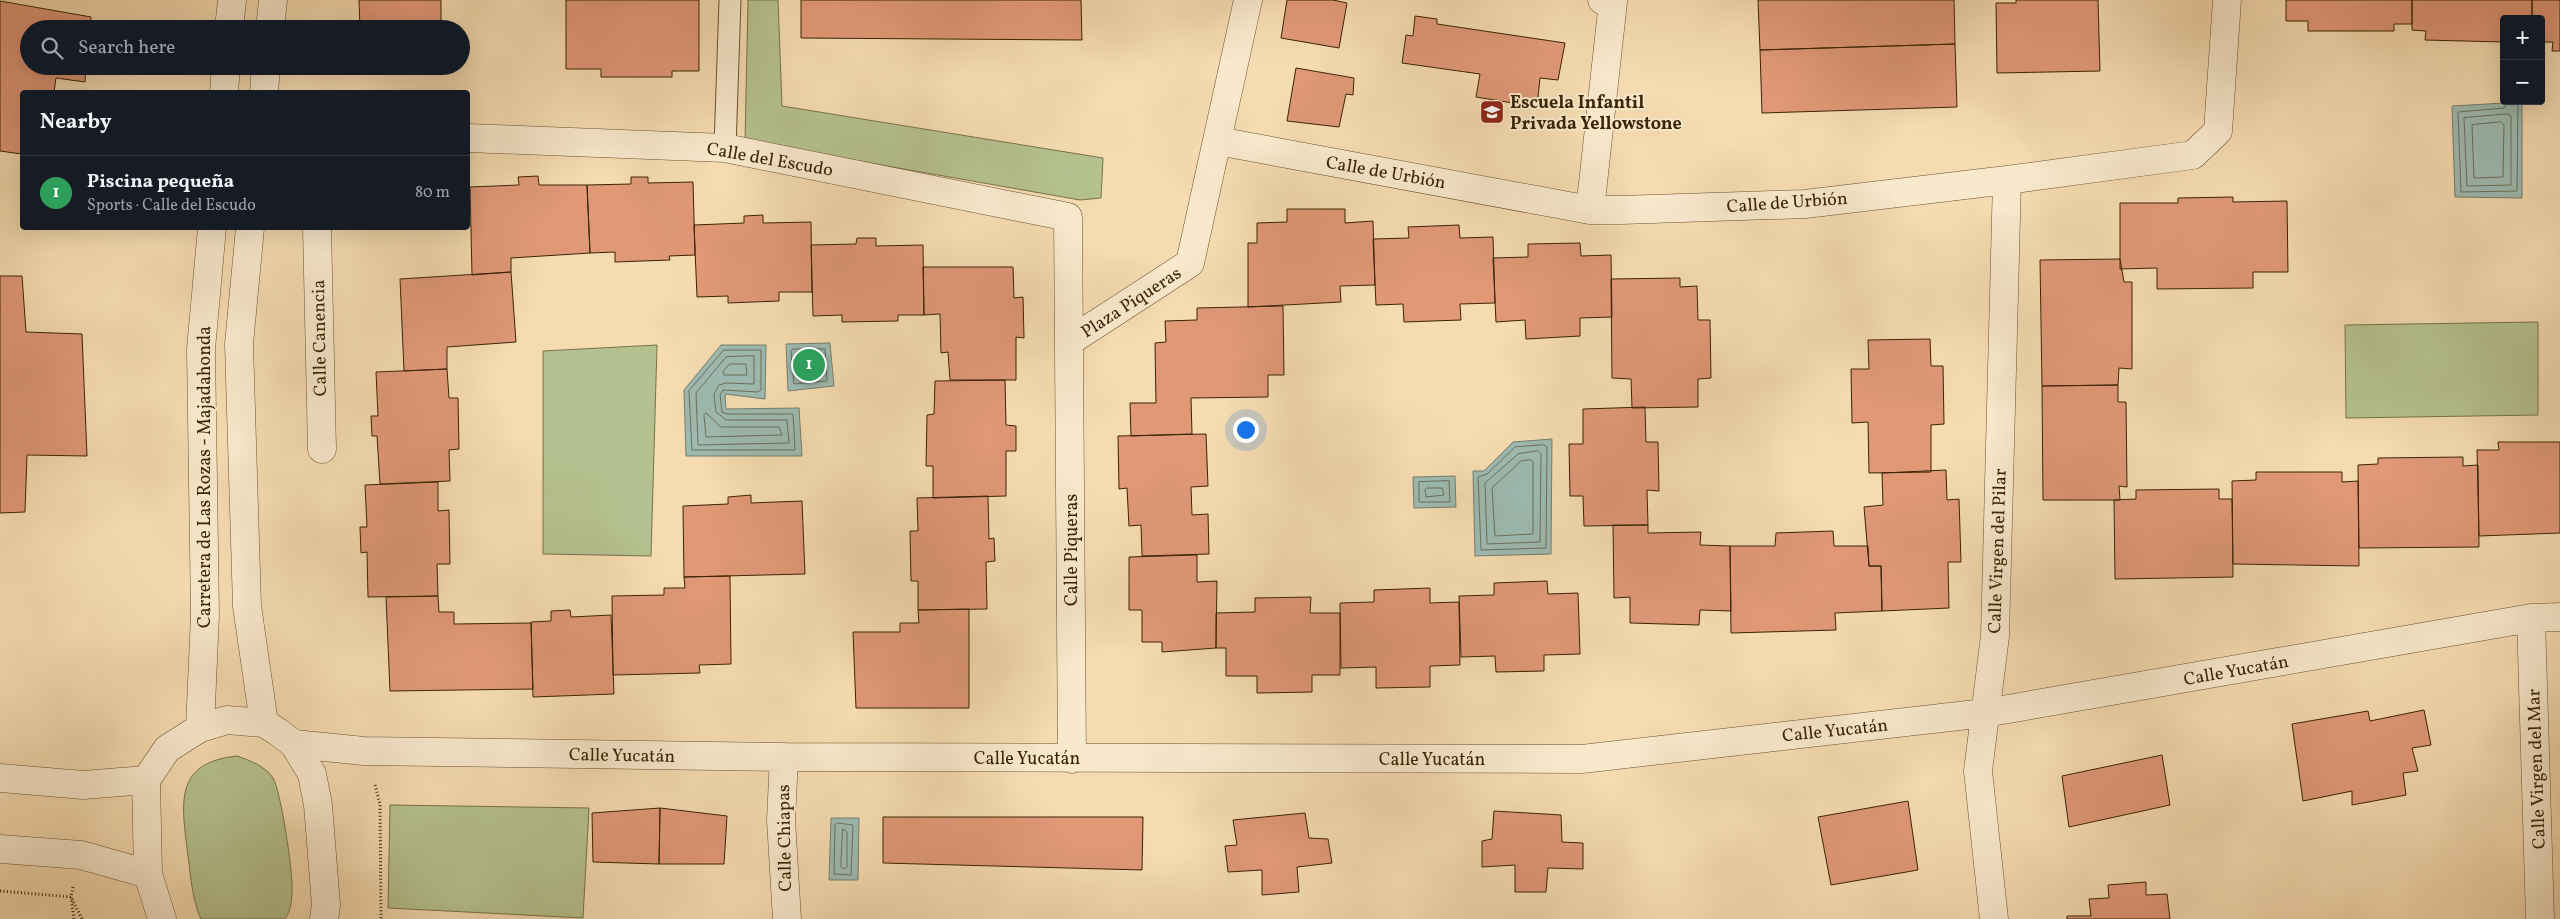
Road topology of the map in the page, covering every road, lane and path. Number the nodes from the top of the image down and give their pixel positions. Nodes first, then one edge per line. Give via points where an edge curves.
1 (232, 0) edge
2 (273, 0) edge
3 (730, 0) edge
4 (1248, 0) edge
5 (2227, 0) edge
6 (1607, 1) edge
7 (230, 20) edge
8 (271, 20) edge
9 (225, 75) edge
10 (265, 75) edge
11 (224, 90) edge
12 (264, 90) edge
13 (470, 138) edge
14 (1218, 141) junction
15 (725, 148) junction
16 (2006, 180) junction
17 (1590, 210) junction
18 (1068, 216) joint
19 (212, 230) edge
20 (250, 230) edge
21 (317, 230) edge
22 (1070, 341) junction
23 (322, 450) dead end
24 (2560, 617) edge
25 (2531, 618) junction
26 (1985, 713) junction
27 (264, 723) junction
28 (200, 728) junction
29 (294, 744) junction
30 (364, 751) junction
31 (784, 758) junction
32 (1072, 759) junction
33 (0, 778) edge
34 (146, 780) junction
35 (0, 849) edge
36 (148, 874) junction
37 (0, 890) edge
38 (82, 919) edge
39 (162, 919) edge
40 (324, 919) edge
41 (381, 919) edge
42 (787, 919) edge
43 (1994, 919) edge
44 (2540, 919) edge

1 - 7 street
2 - 8 street
3 - 15 lane
4 - 14 street, Plaza Piqueras
5 - 16 street, Calle de Urbión via 2218,132 2193,155
6 - 17 street
9 - 11 street
10 - 12 street
13 - 15 street, Calle del Escudo
14 - 17 street, Calle de Urbión
14 - 22 street, Plaza Piqueras via 1190,263
15 - 18 street, Calle del Escudo
16 - 17 street, Calle de Urbión via 1805,204
16 - 26 street, Calle Virgen del Pilar via 1995,636
18 - 22 street, Plaza Piqueras
19 - 28 street, Carretera de Las Rozas - Majadahonda via 201,349 205,615
20 - 27 street, Carretera de Las Rozas - Majadahonda via 239,354 247,606
21 - 23 street, Calle Canencia
22 - 32 street, Calle Piqueras
24 - 25 street, Calle Yucatán
25 - 26 street, Calle Yucatán
25 - 44 street, Calle Virgen del Mar
26 - 32 street, Calle Yucatán via 1582,759
26 - 43 street, Calle Virgen del Pilar via 1978,771
27 - 28 street via 227,720
27 - 29 street
28 - 34 street via 167,749
29 - 30 street, Calle Yucatán
29 - 40 street via 312,774 318,805 326,905
30 - 31 street, Calle Yucatán
30 - 41 path via 380,804
31 - 32 street, Calle Yucatán
31 - 42 street, Calle Chiapas via 781,820
33 - 34 street via 83,785
34 - 36 street
35 - 36 street via 81,855
36 - 39 street
37 - 38 path via 71,897

